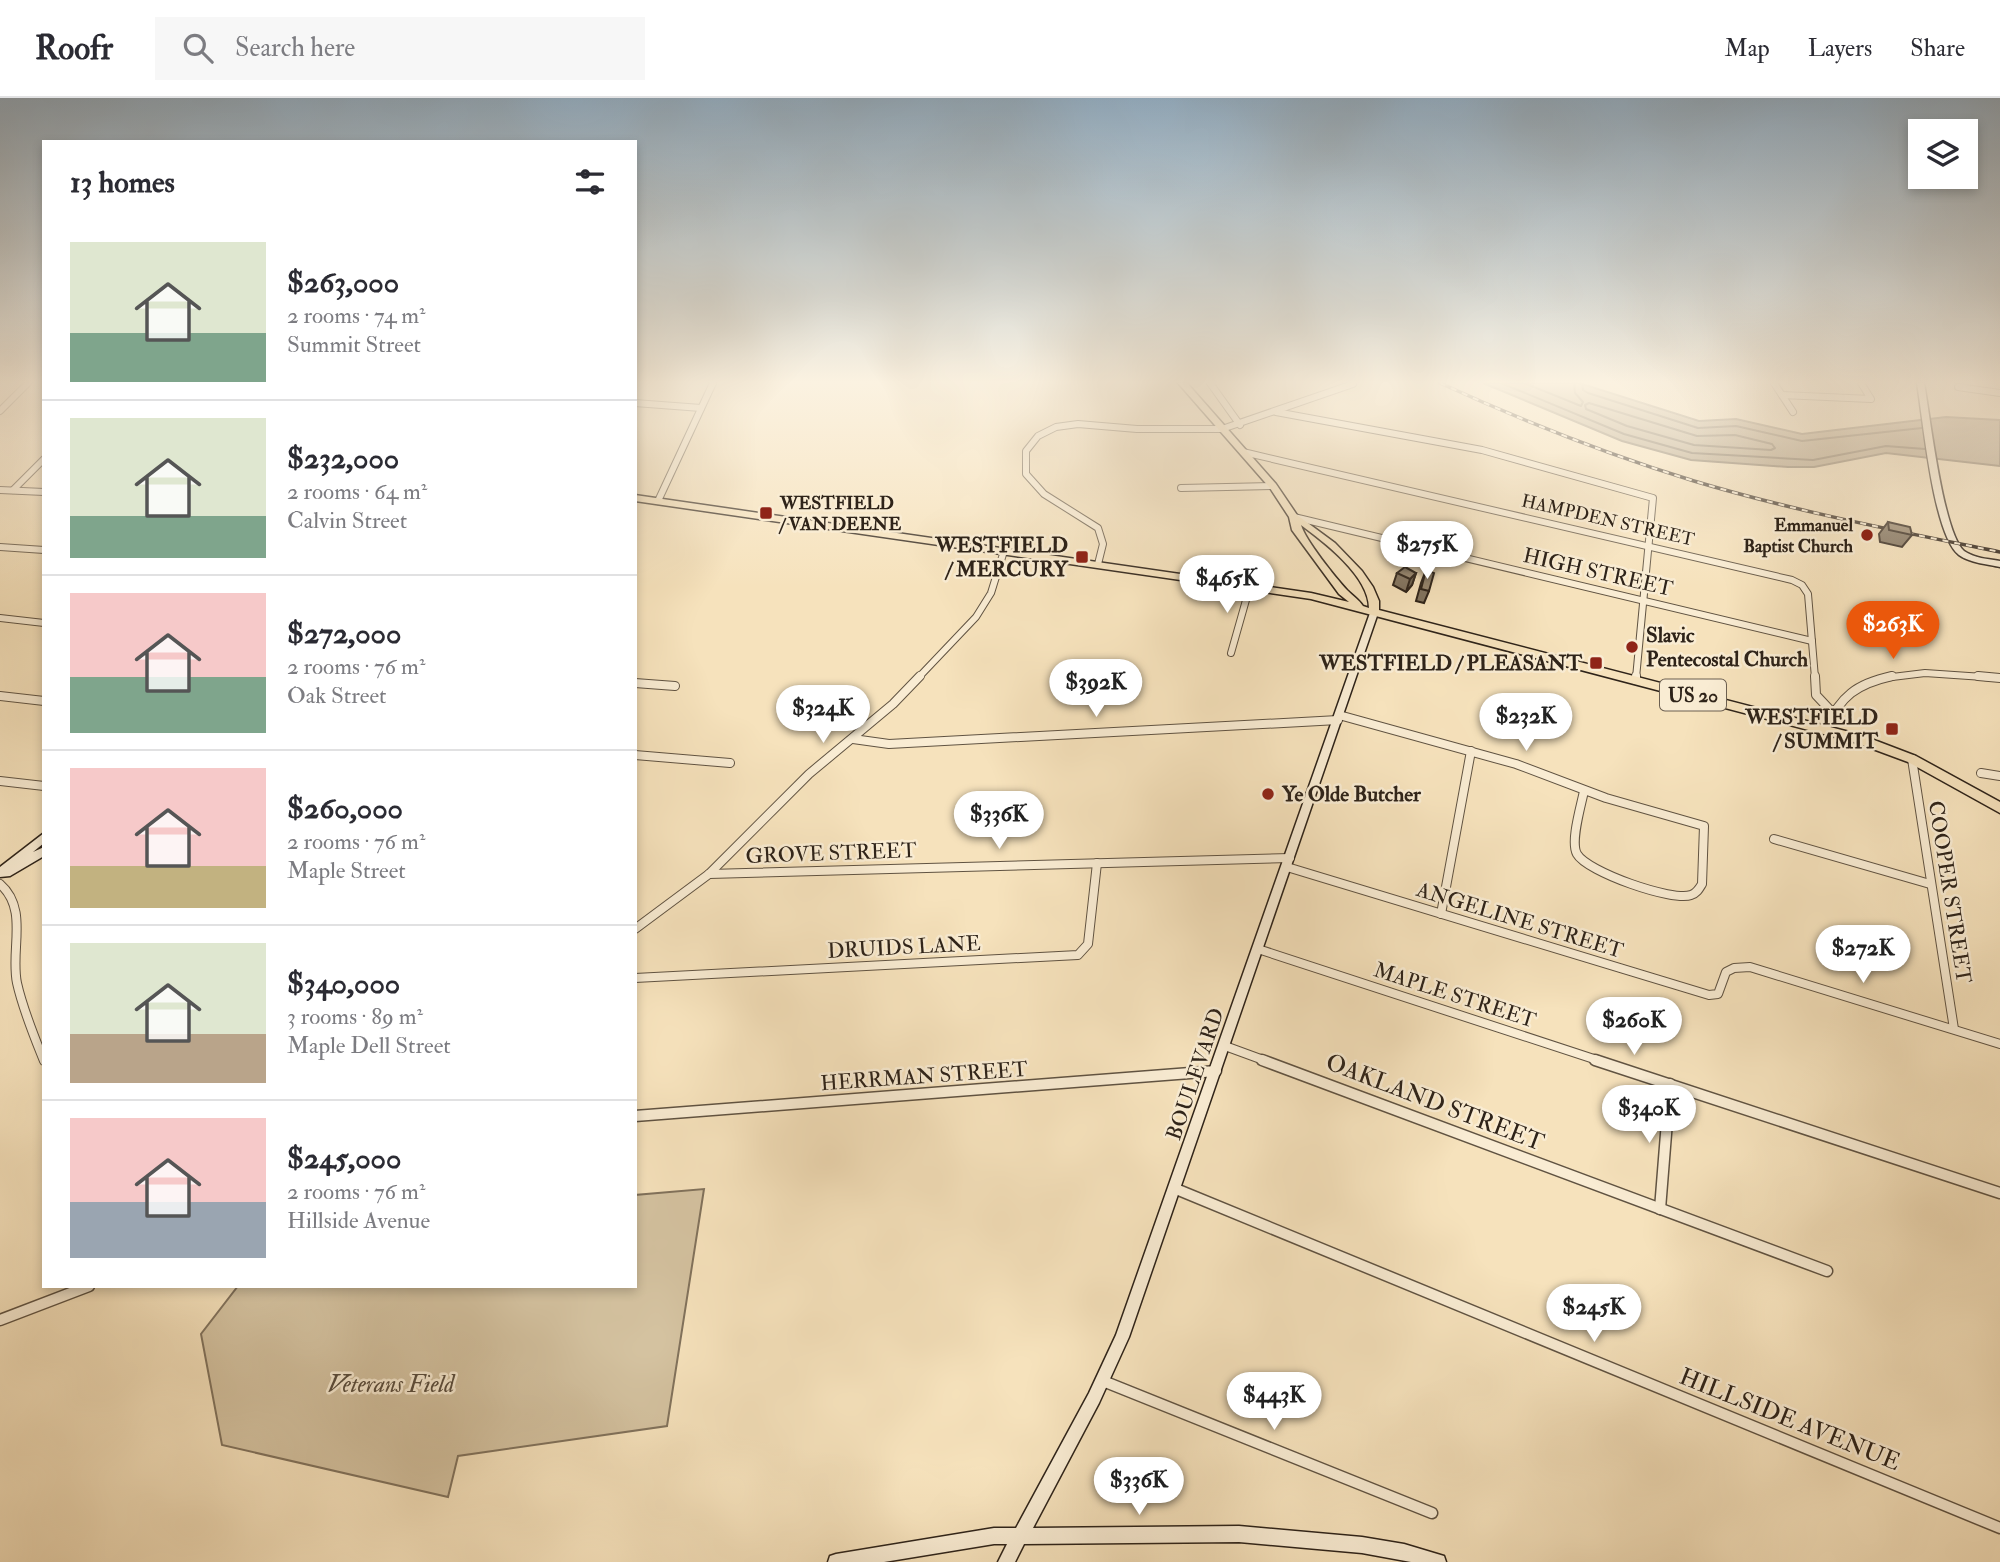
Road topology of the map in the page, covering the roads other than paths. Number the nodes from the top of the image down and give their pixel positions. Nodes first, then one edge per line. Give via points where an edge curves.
1 (681, 451) edge
2 (1028, 451) edge
3 (1487, 451) edge
4 (1933, 451) edge
5 (1243, 452) joint
6 (42, 461) edge
7 (1273, 486) junction
8 (1181, 488) dead end
9 (0, 490) edge
10 (13, 491) junction
11 (42, 492) edge
12 (637, 498) edge
13 (658, 501) junction
14 (1294, 517) junction
15 (1648, 546) junction
16 (0, 547) edge
17 (42, 550) edge
18 (1004, 551) junction
19 (1098, 564) junction
20 (2000, 564) edge
21 (1330, 575) junction
22 (1250, 586) junction
23 (1303, 594) junction
24 (1643, 600) junction
25 (1374, 612) junction
26 (0, 618) edge
27 (42, 623) edge
28 (1812, 641) junction
29 (1231, 653) dead end
30 (2000, 678) edge
31 (1636, 680) junction
32 (637, 683) edge
33 (675, 686) dead end
34 (0, 696) edge
35 (42, 701) edge
36 (1832, 712) junction
37 (1338, 718) junction
38 (1825, 729) junction
39 (853, 740) junction
40 (1471, 751) junction
41 (637, 755) edge
42 (1912, 759) junction
43 (730, 763) dead end
44 (1981, 773) dead end
45 (2000, 776) edge
46 (0, 780) edge
47 (42, 786) edge
48 (1584, 791) junction
49 (2000, 808) edge
50 (42, 839) edge
51 (1774, 839) dead end
52 (42, 851) edge
53 (1288, 862) junction
54 (1097, 863) junction
55 (0, 874) edge
56 (709, 874) junction
57 (0, 884) edge
58 (1930, 884) junction
59 (1441, 914) junction
60 (637, 928) edge
61 (1258, 949) junction
62 (637, 978) edge
63 (1954, 1029) junction
64 (2000, 1044) edge
65 (1225, 1046) junction
66 (42, 1055) edge
67 (1216, 1071) junction
68 (1670, 1084) junction
69 (637, 1116) edge
70 (1176, 1189) junction
71 (2000, 1194) edge
72 (1660, 1209) junction
73 (1827, 1271) dead end
74 (84, 1288) edge
75 (0, 1320) edge
76 (1103, 1381) junction
77 (1432, 1513) dead end
78 (2000, 1528) edge
79 (1020, 1535) junction
80 (836, 1562) edge
81 (1006, 1562) edge
82 (1438, 1562) edge

1 - 13 street
2 - 19 street via 1024,462 1028,478 1044,494 1098,528 1103,544
3 - 15 street via 1653,498
4 - 20 main road via 1941,509 1955,548
5 - 7 main road
5 - 15 street, HAMPDEN STREET
6 - 10 street
7 - 8 street
7 - 14 main road
9 - 10 street
10 - 11 street
12 - 13 main road, US 20
13 - 18 main road, US 20
14 - 21 main road via 1297,530
14 - 24 street, HIGH STREET
14 - 25 main road via 1317,531 1367,584 1376,600
15 - 24 street
15 - 28 street, HAMPDEN STREET via 1802,585 1809,595
16 - 17 street
18 - 19 main road, US 20
18 - 39 street via 991,593 976,617
19 - 22 main road, US 20
21 - 23 main road via 1320,591
21 - 25 main road via 1352,600
22 - 23 main road, US 20
22 - 29 street
23 - 25 main road, US 20
24 - 28 street, HIGH STREET
24 - 31 street
25 - 31 main road, US 20
25 - 37 main road, BOULEVARD
26 - 27 street
28 - 36 street via 1816,695
30 - 36 street via 1922,673 1887,676 1847,697
31 - 38 main road, US 20
32 - 33 street
34 - 35 street
36 - 38 street
37 - 39 street via 888,744
37 - 40 street
37 - 53 main road, BOULEVARD
38 - 42 main road, US 20
39 - 56 street via 809,774
40 - 48 street
40 - 59 street
41 - 43 street
42 - 49 main road, US 20
42 - 58 street, COOPER STREET
44 - 45 street
46 - 47 street
48 - 48 street via 1574,846 1579,860 1599,872 1675,895 1695,894 1702,884 1704,826
50 - 55 main road
51 - 58 street
52 - 55 main road
53 - 54 street, GROVE STREET
53 - 59 street, ANGELINE STREET
53 - 61 main road, BOULEVARD
54 - 56 street, GROVE STREET
54 - 62 street, DRUIDS LANE via 1088,944 1078,955
56 - 60 street
57 - 66 street via 6,888 18,920 15,967
58 - 63 street, COOPER STREET
59 - 63 street, ANGELINE STREET via 1709,995 1718,994 1728,971 1757,968
61 - 65 main road, BOULEVARD
61 - 68 street, MAPLE STREET
63 - 64 street
65 - 67 main road, BOULEVARD
65 - 72 street, OAKLAND STREET
67 - 69 street, HERRMAN STREET
67 - 70 main road, BOULEVARD
68 - 71 street, MAPLE STREET
68 - 72 street
70 - 76 main road, BOULEVARD
70 - 78 street, HILLSIDE AVENUE
72 - 73 street, OAKLAND STREET
74 - 75 street
76 - 77 street
76 - 79 main road, BOULEVARD
79 - 80 main road
79 - 81 main road, BOULEVARD
79 - 82 main road via 1239,1534 1362,1545

